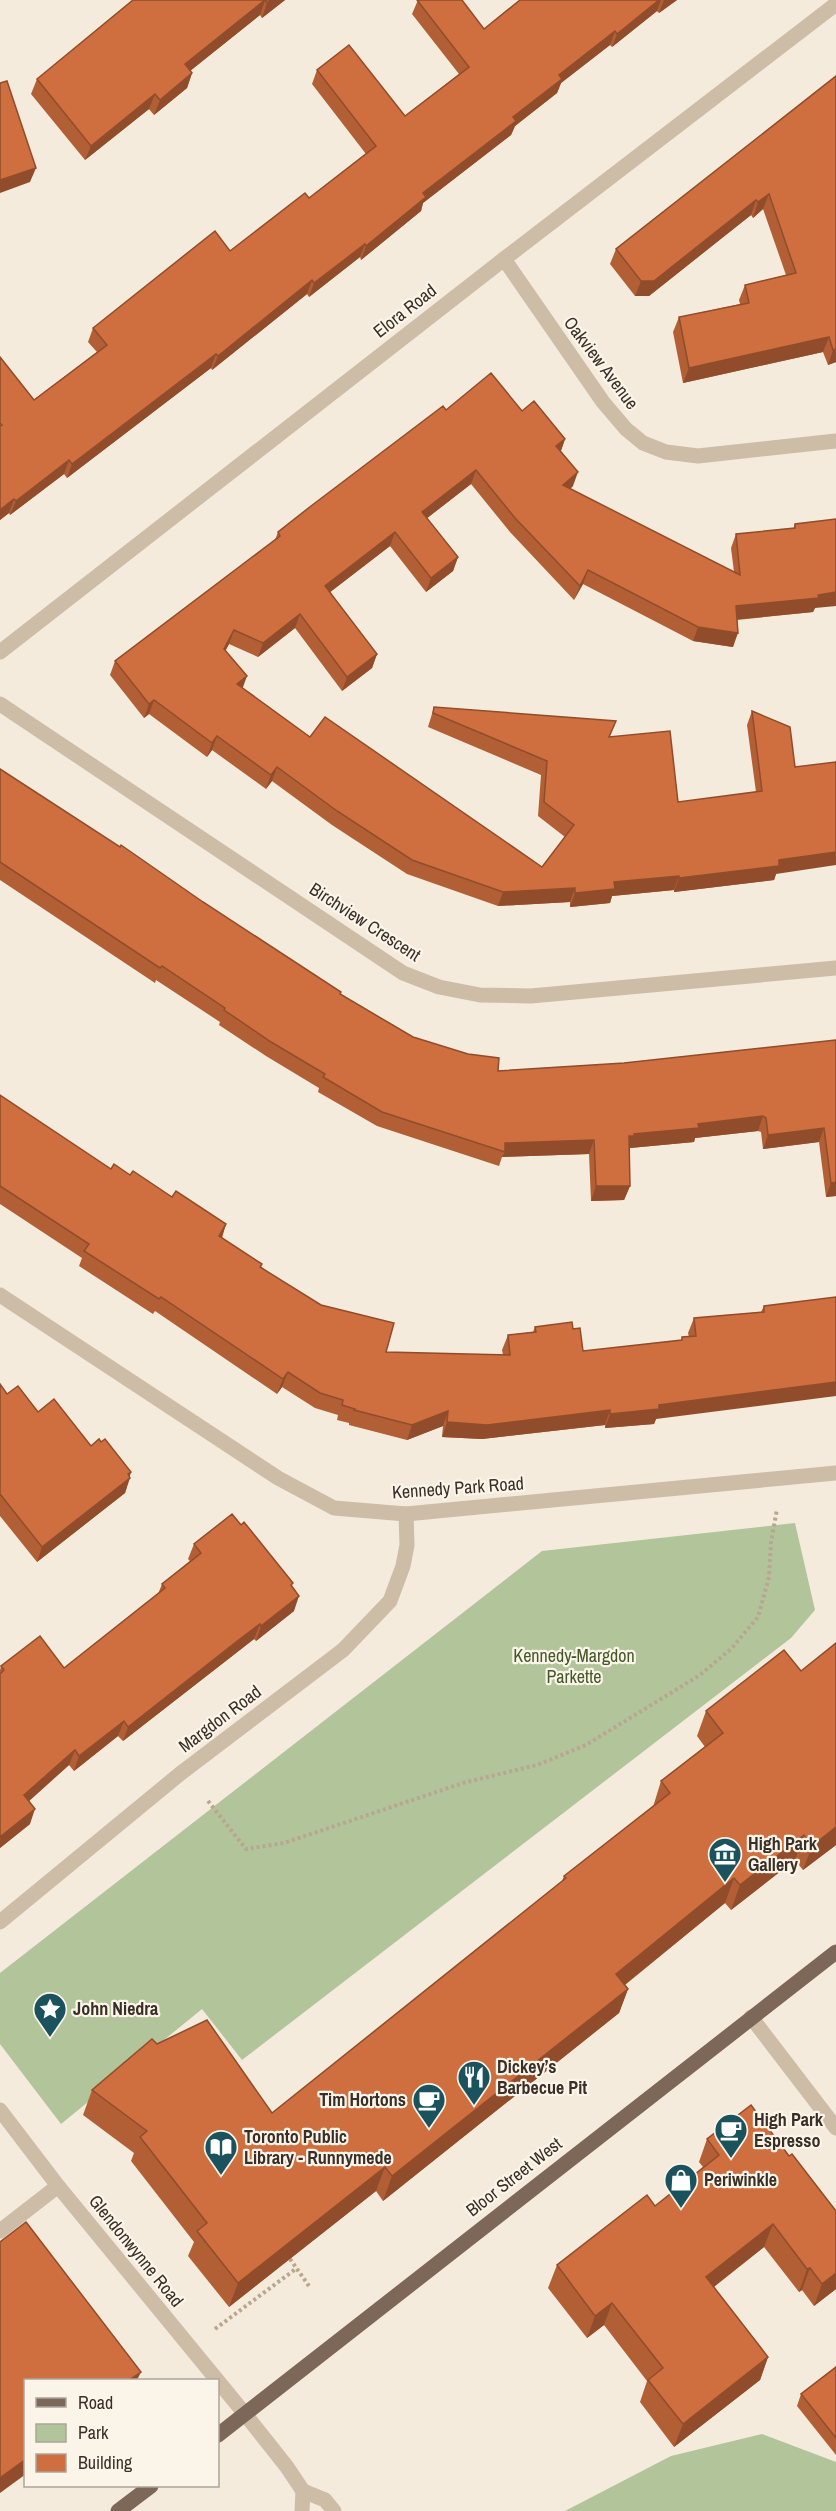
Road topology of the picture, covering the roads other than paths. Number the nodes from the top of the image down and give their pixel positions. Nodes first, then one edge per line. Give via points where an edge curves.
1 (836, 4) edge
2 (504, 259) junction
3 (836, 441) edge
4 (0, 652) edge
5 (0, 704) edge
6 (836, 968) edge
7 (0, 1295) edge
8 (836, 1473) edge
9 (406, 1514) junction
10 (0, 1922) edge
11 (836, 1952) edge
12 (751, 2017) junction
13 (0, 2110) edge
14 (836, 2128) edge
15 (58, 2186) junction
16 (0, 2231) edge
17 (216, 2379) edge
18 (219, 2382) edge
19 (245, 2414) junction
20 (219, 2434) edge
21 (150, 2487) edge
22 (303, 2491) junction
23 (118, 2511) edge
24 (302, 2511) edge
25 (334, 2511) edge

1 - 2 street, Elora Road
2 - 3 street, Oakview Avenue via 603,402 643,443 666,452 698,456
2 - 4 street, Elora Road
5 - 6 street, Birchview Crescent via 403,973 439,987 480,995 531,996
7 - 9 street, Kennedy Park Road via 278,1478 334,1508
8 - 9 street, Kennedy Park Road
9 - 10 street, Margdon Road via 404,1566 390,1601 343,1650 181,1773
11 - 12 main road, Bloor Street West
12 - 14 street
12 - 19 main road, Bloor Street West
13 - 15 street, Glendonwynne Road
15 - 16 street
15 - 17 street, Glendonwynne Road
18 - 19 street, Glendonwynne Road
19 - 20 main road, Bloor Street West
19 - 22 street, Glendonwynne Road
21 - 23 main road
22 - 24 street
22 - 25 street via 325,2500

